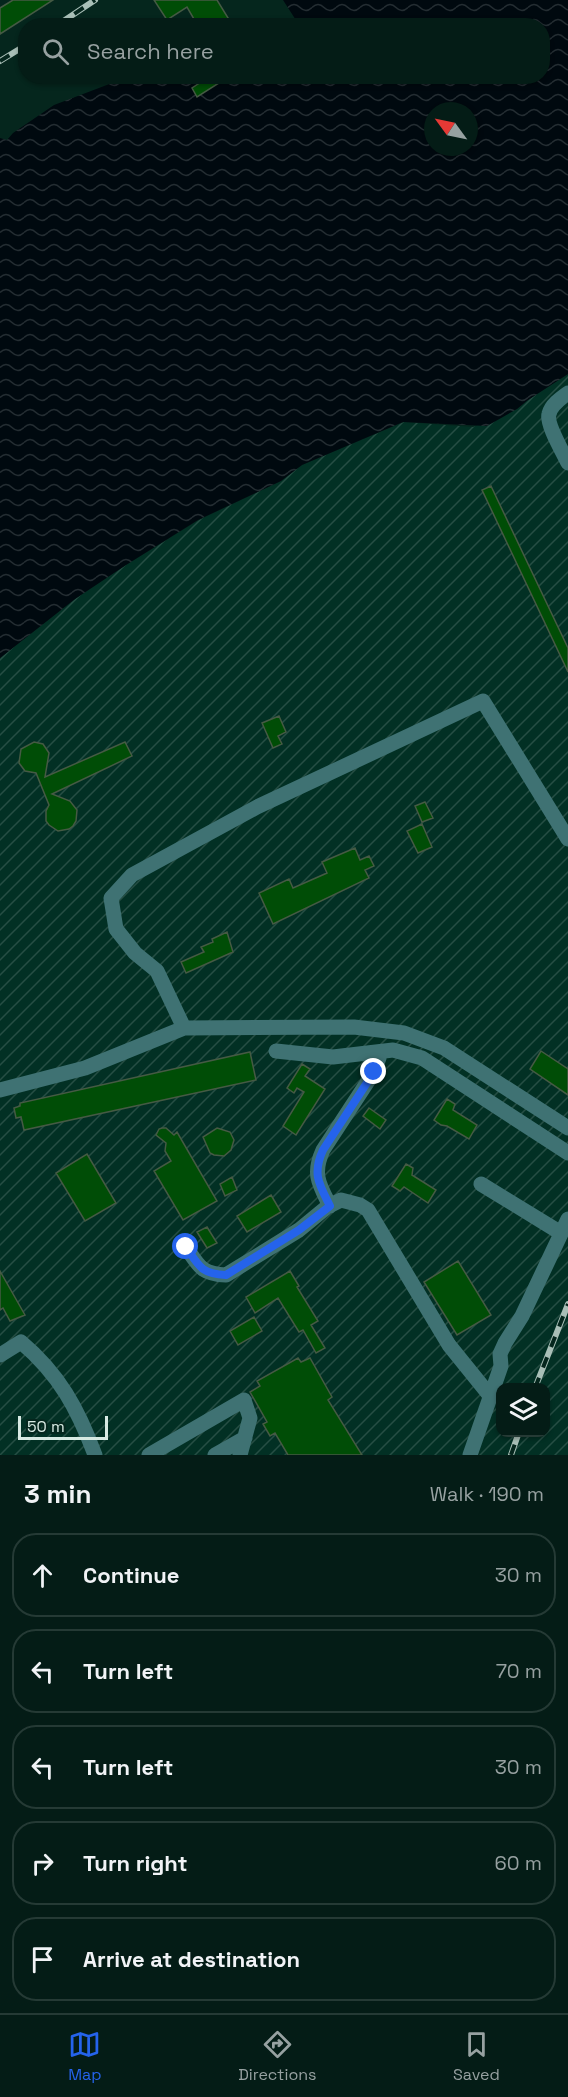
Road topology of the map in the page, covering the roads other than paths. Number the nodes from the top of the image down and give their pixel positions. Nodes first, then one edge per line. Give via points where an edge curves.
1 (568, 393) edge
2 (568, 463) edge
3 (568, 840) edge
4 (184, 1028) junction
5 (276, 1051) dead end
6 (381, 1052) junction
7 (0, 1090) edge
8 (568, 1128) edge
9 (568, 1153) edge
10 (481, 1184) dead end
11 (330, 1206) junction
12 (568, 1219) edge
13 (561, 1233) junction
14 (186, 1247) dead end
15 (0, 1355) edge
16 (491, 1397) junction
17 (244, 1438) junction
18 (95, 1455) edge
19 (149, 1455) edge
20 (215, 1455) edge
21 (240, 1455) edge
22 (470, 1455) edge

1 - 2 lane via 549,412 549,421
3 - 4 lane via 483,700 257,807 132,875 111,898 116,929 157,971
4 - 7 lane via 85,1068
4 - 8 lane via 354,1027 404,1033 444,1048
5 - 6 lane via 333,1057
6 - 9 lane via 393,1050 422,1058
6 - 11 lane via 374,1072 317,1162 317,1181
10 - 13 lane
11 - 14 lane via 226,1275 203,1271
11 - 16 lane via 341,1200 368,1210 449,1345
12 - 13 lane
13 - 16 lane via 500,1354 501,1366
15 - 18 lane via 21,1342 41,1359 65,1389
16 - 22 lane
17 - 19 lane via 250,1418 244,1400
17 - 20 lane
17 - 21 lane

